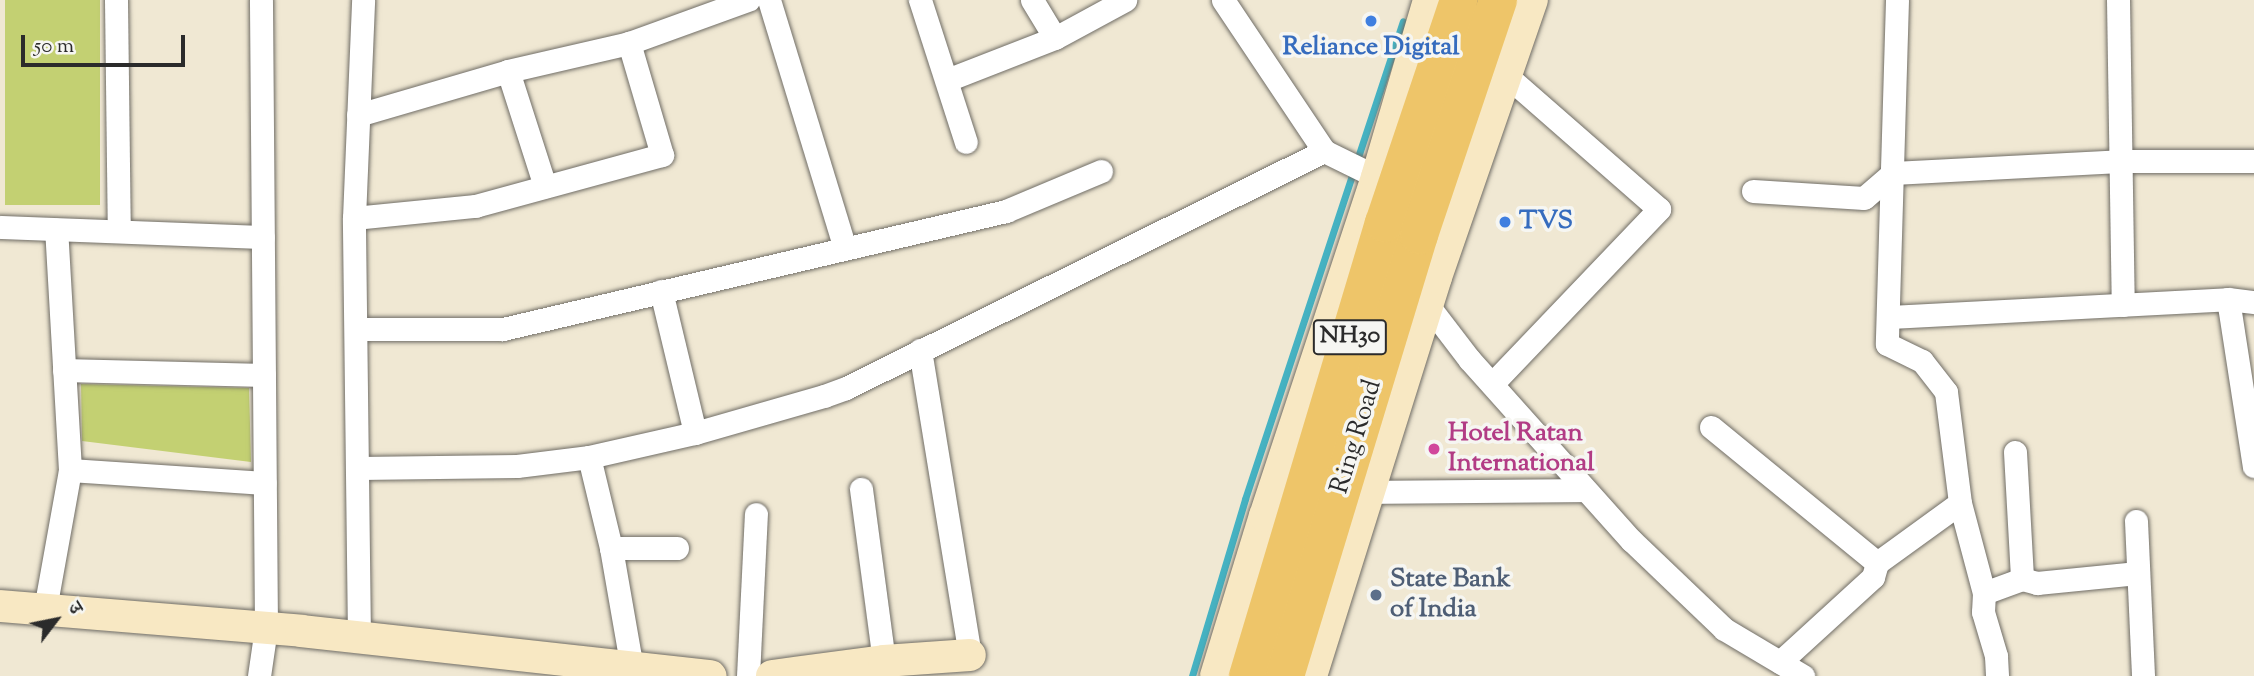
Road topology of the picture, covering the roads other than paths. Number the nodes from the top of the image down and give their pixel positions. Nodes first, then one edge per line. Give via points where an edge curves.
1 (116, 0) edge
2 (261, 0) edge
3 (363, 0) edge
4 (748, 0) edge
5 (769, 0) edge
6 (920, 0) edge
7 (1032, 0) edge
8 (1125, 0) edge
9 (1223, 0) edge
10 (1429, 0) edge
11 (1459, 0) edge
12 (1518, 0) edge
13 (1532, 0) edge
14 (1898, 0) edge
15 (2118, 0) edge
16 (1492, 17) edge
17 (1055, 38) junction
18 (629, 43) junction
19 (508, 71) junction
20 (1506, 75) junction
21 (947, 80) junction
22 (358, 115) junction
23 (966, 142) dead end
24 (2120, 161) junction
25 (2254, 161) edge
26 (1351, 165) junction
27 (1101, 171) dead end
28 (1893, 173) junction
29 (545, 186) junction
30 (1753, 191) dead end
31 (0, 218) edge
32 (354, 218) junction
33 (0, 227) edge
34 (56, 229) junction
35 (119, 232) junction
36 (263, 237) junction
37 (845, 248) junction
38 (661, 292) junction
39 (2228, 299) junction
40 (2254, 302) edge
41 (1427, 304) junction
42 (2123, 305) junction
43 (1889, 317) junction
44 (356, 329) junction
45 (920, 350) junction
46 (64, 370) junction
47 (264, 375) junction
48 (1492, 384) junction
49 (1711, 427) dead end
50 (695, 433) junction
51 (2015, 452) dead end
52 (589, 457) junction
53 (2254, 466) edge
54 (359, 468) junction
55 (70, 470) junction
56 (265, 483) junction
57 (861, 489) dead end
58 (1584, 490) junction
59 (1368, 492) junction
60 (1960, 503) junction
61 (756, 514) dead end
62 (2136, 521) dead end
63 (611, 548) junction
64 (677, 548) dead end
65 (1877, 563) junction
66 (2138, 573) junction
67 (2022, 579) junction
68 (1983, 593) junction
69 (0, 606) edge
70 (45, 610) junction
71 (266, 628) junction
72 (359, 638) junction
73 (970, 655) joint
74 (884, 661) junction
75 (1780, 662) junction
76 (632, 668) junction
77 (670, 674) edge
78 (259, 676) edge
79 (711, 676) edge
80 (748, 676) edge
81 (772, 676) edge
82 (1216, 676) edge
83 (1248, 676) edge
84 (1285, 676) edge
85 (1311, 676) edge
86 (1803, 676) edge
87 (1997, 676) edge
88 (2143, 676) edge

1 - 35 street
2 - 36 street
3 - 22 street
4 - 18 street
5 - 37 street
6 - 21 street
7 - 17 street
8 - 17 street
9 - 26 street
10 - 26 street
11 - 83 highway, Ring Road / NH30 via 1384,223
12 - 16 street
13 - 20 street
14 - 28 street
15 - 24 street
16 - 84 highway, Ring Road / NH30 via 1419,235
17 - 21 street
18 - 19 street
18 - 29 street via 662,155
19 - 22 street
19 - 29 street
20 - 41 street
20 - 48 street via 1659,209
21 - 23 street
22 - 32 street
24 - 25 street
24 - 28 street
24 - 42 street
26 - 45 street
26 - 82 street via 1269,503
27 - 37 street via 1006,211
28 - 30 street via 1864,198
28 - 43 street
29 - 32 street via 475,206
31 - 33 street
32 - 44 street
33 - 34 street
34 - 35 street
34 - 46 street
35 - 36 street
36 - 47 street
37 - 38 street
38 - 44 street via 503,329
38 - 50 street
39 - 40 street
39 - 42 street
39 - 53 street
41 - 48 street
41 - 59 street
42 - 43 street
43 - 60 street via 1886,344 1922,361 1946,392
44 - 54 street
45 - 50 street via 846,388
45 - 73 street
46 - 47 street
46 - 55 street
47 - 56 street
48 - 58 street
49 - 65 street
50 - 52 street
51 - 67 street
52 - 54 street via 517,466
52 - 63 street
54 - 72 street
55 - 56 street
55 - 70 street
56 - 71 street
57 - 74 street
58 - 59 street
58 - 75 street via 1715,621
59 - 85 street
60 - 65 street
60 - 68 street
61 - 80 street
62 - 66 street
63 - 64 street
63 - 76 street
65 - 75 street via 1874,577
66 - 67 street via 2037,583
66 - 88 street
67 - 68 street
68 - 87 street
69 - 70 street
70 - 71 street
71 - 72 street
71 - 78 street
72 - 76 street
73 - 74 street
74 - 81 street
75 - 86 street
76 - 77 street
77 - 79 street

